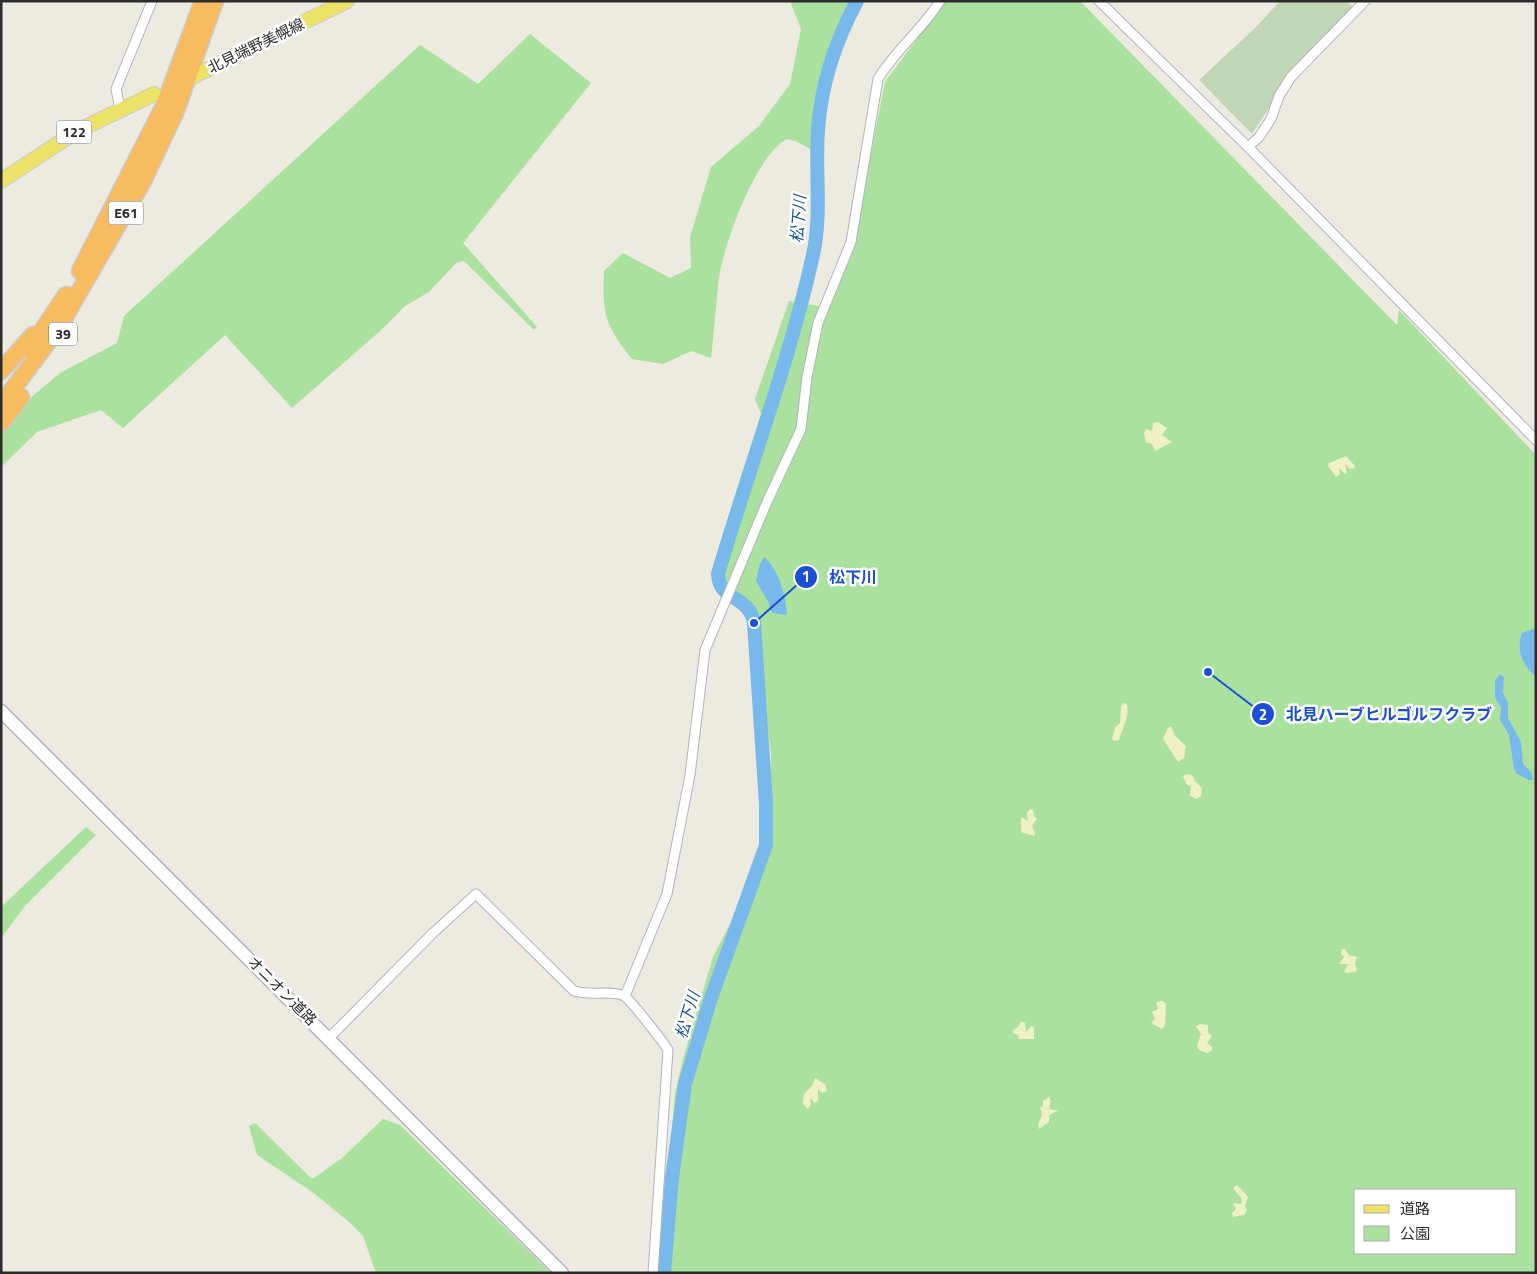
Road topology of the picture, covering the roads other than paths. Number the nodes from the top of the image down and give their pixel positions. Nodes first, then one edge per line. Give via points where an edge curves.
1 (152, 1) edge
2 (203, 1) edge
3 (215, 1) edge
4 (347, 1) edge
5 (940, 1) edge
6 (1099, 1) edge
7 (1366, 1) edge
8 (192, 77) dead end
9 (154, 94) dead end
10 (120, 110) junction
11 (1248, 147) junction
12 (1, 181) edge
13 (113, 237) junction
14 (60, 305) junction
15 (1, 371) edge
16 (1, 387) edge
17 (1, 405) edge
18 (1, 423) edge
19 (1536, 440) edge
20 (1, 711) edge
21 (625, 996) junction
22 (329, 1038) junction
23 (562, 1273) edge
24 (652, 1273) edge

1 - 10 street via 116,89
2 - 14 highway, E61 via 164,106 86,262
3 - 13 highway, E61 via 175,113
4 - 8 main road, 北見端野美幌線
5 - 21 street via 878,79 851,242 818,323 801,429 705,650 690,774 667,894
6 - 11 street
7 - 11 street via 1291,77 1279,96 1271,119
9 - 10 main road, 122
10 - 12 main road, 122 via 77,131
11 - 19 street
13 - 17 highway, E61 via 60,327
13 - 18 highway, 39 via 65,330
14 - 15 highway, 39
14 - 16 highway, E61
20 - 22 street, オニオン道路
21 - 22 street via 587,995 574,991 476,894
21 - 24 street via 668,1050
22 - 23 street, オニオン道路

